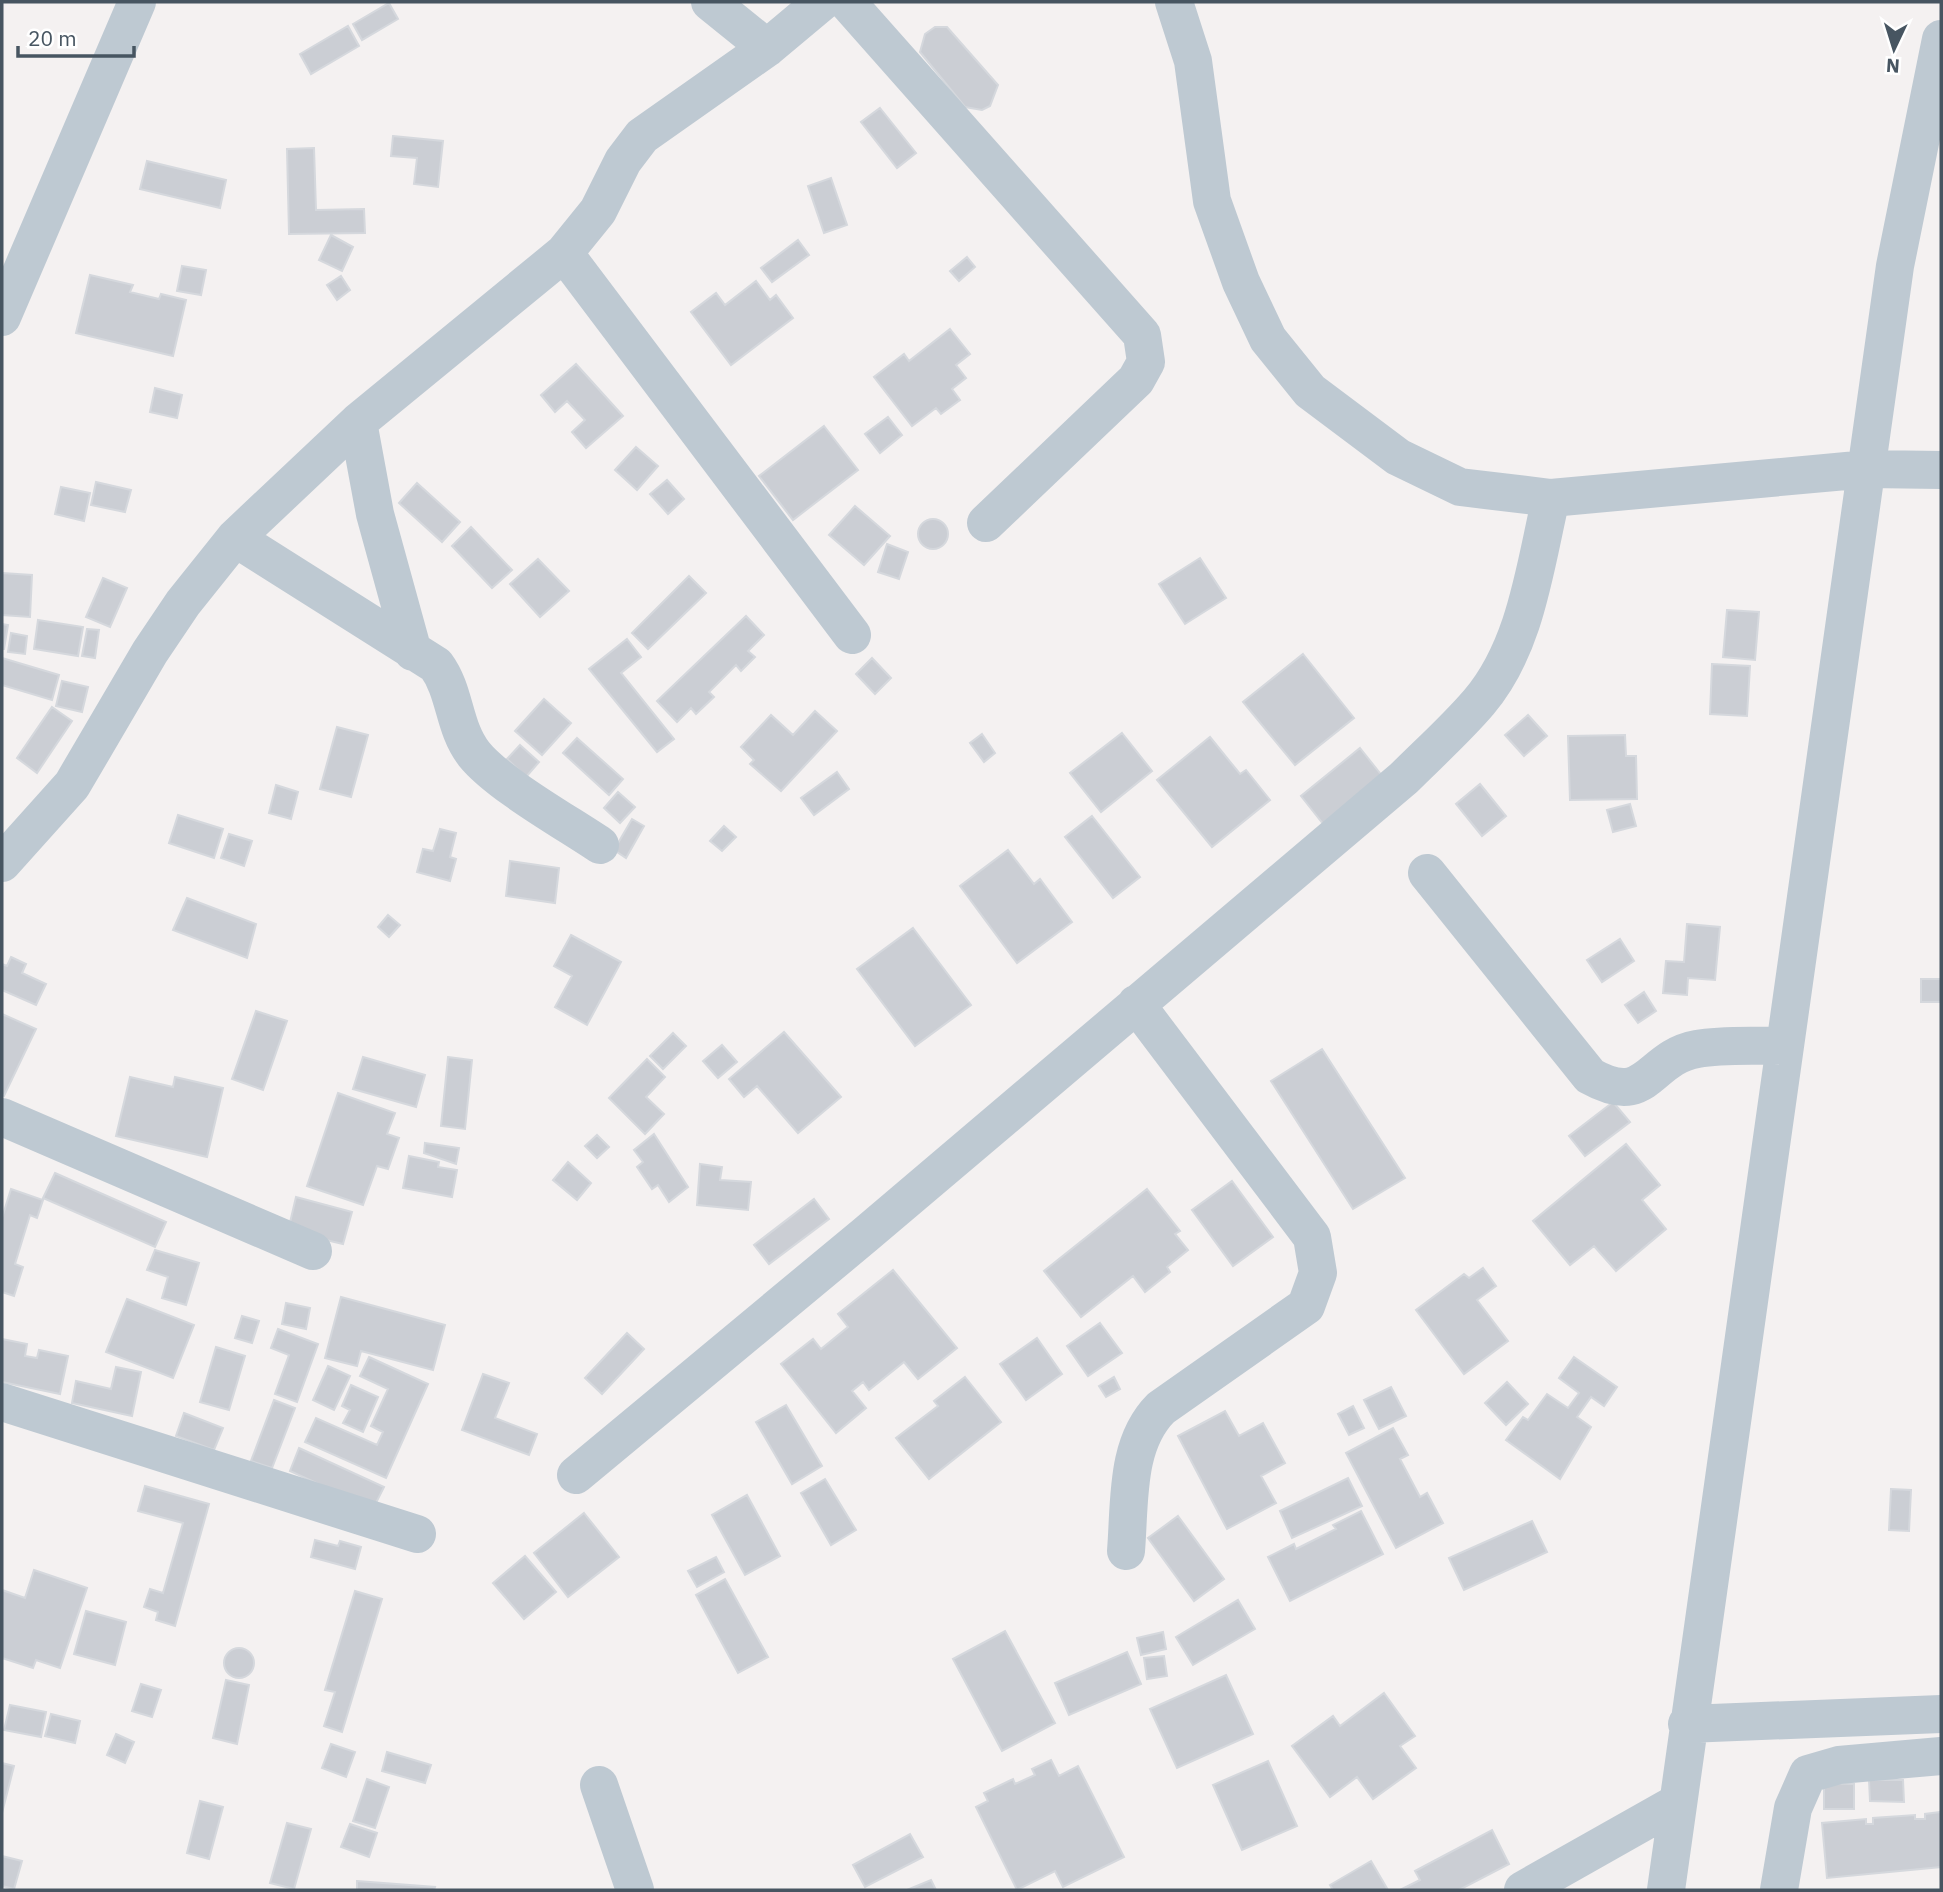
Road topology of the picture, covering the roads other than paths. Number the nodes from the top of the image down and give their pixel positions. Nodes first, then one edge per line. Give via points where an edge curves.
1 (136, 2) edge
2 (710, 2) edge
3 (822, 2) edge
4 (847, 2) edge
5 (1174, 2) edge
6 (1941, 39) edge
7 (767, 48) junction
8 (564, 253) junction
9 (2, 317) edge
10 (358, 422) junction
11 (1868, 469) junction
12 (1941, 470) edge
13 (1551, 498) junction
14 (986, 523) dead end
15 (235, 538) junction
16 (852, 635) dead end
17 (413, 652) junction
18 (600, 845) dead end
19 (2, 863) edge
20 (1427, 873) dead end
21 (1136, 1004) junction
22 (1786, 1045) junction
23 (2, 1117) edge
24 (313, 1251) dead end
25 (2, 1402) edge
26 (576, 1475) dead end
27 (417, 1534) dead end
28 (1126, 1551) dead end
29 (1941, 1714) edge
30 (1688, 1724) junction
31 (1941, 1756) edge
32 (599, 1785) dead end
33 (1677, 1803) junction
34 (635, 1890) edge
35 (1523, 1890) edge
36 (1666, 1890) edge
37 (1779, 1890) edge

1 - 9 street
2 - 7 street
3 - 7 street
4 - 14 street via 1142,335 1146,362 1136,380
5 - 13 street via 1193,61 1212,201 1241,282 1268,339 1310,391 1398,457 1460,487
6 - 11 street via 1895,266
7 - 8 street via 642,136 623,161 598,211
8 - 10 street
8 - 16 street
10 - 15 street
10 - 17 street via 375,514
11 - 12 street
11 - 13 street
11 - 22 street
13 - 21 street via 1526,607 1504,664 1480,701 1404,778
15 - 17 street
15 - 19 street via 150,652 72,785
17 - 18 street via 436,665 448,681 459,726 473,753 493,772
20 - 22 street via 1590,1076 1611,1088 1634,1088 1670,1060 1696,1049
21 - 26 street
21 - 28 street via 1312,1237 1318,1273 1306,1306 1147,1422 1132,1470
22 - 30 street
23 - 24 street
25 - 27 street
29 - 30 street
30 - 33 street
31 - 37 street via 1839,1765 1808,1774 1793,1808
32 - 34 street
33 - 35 street
33 - 36 street

